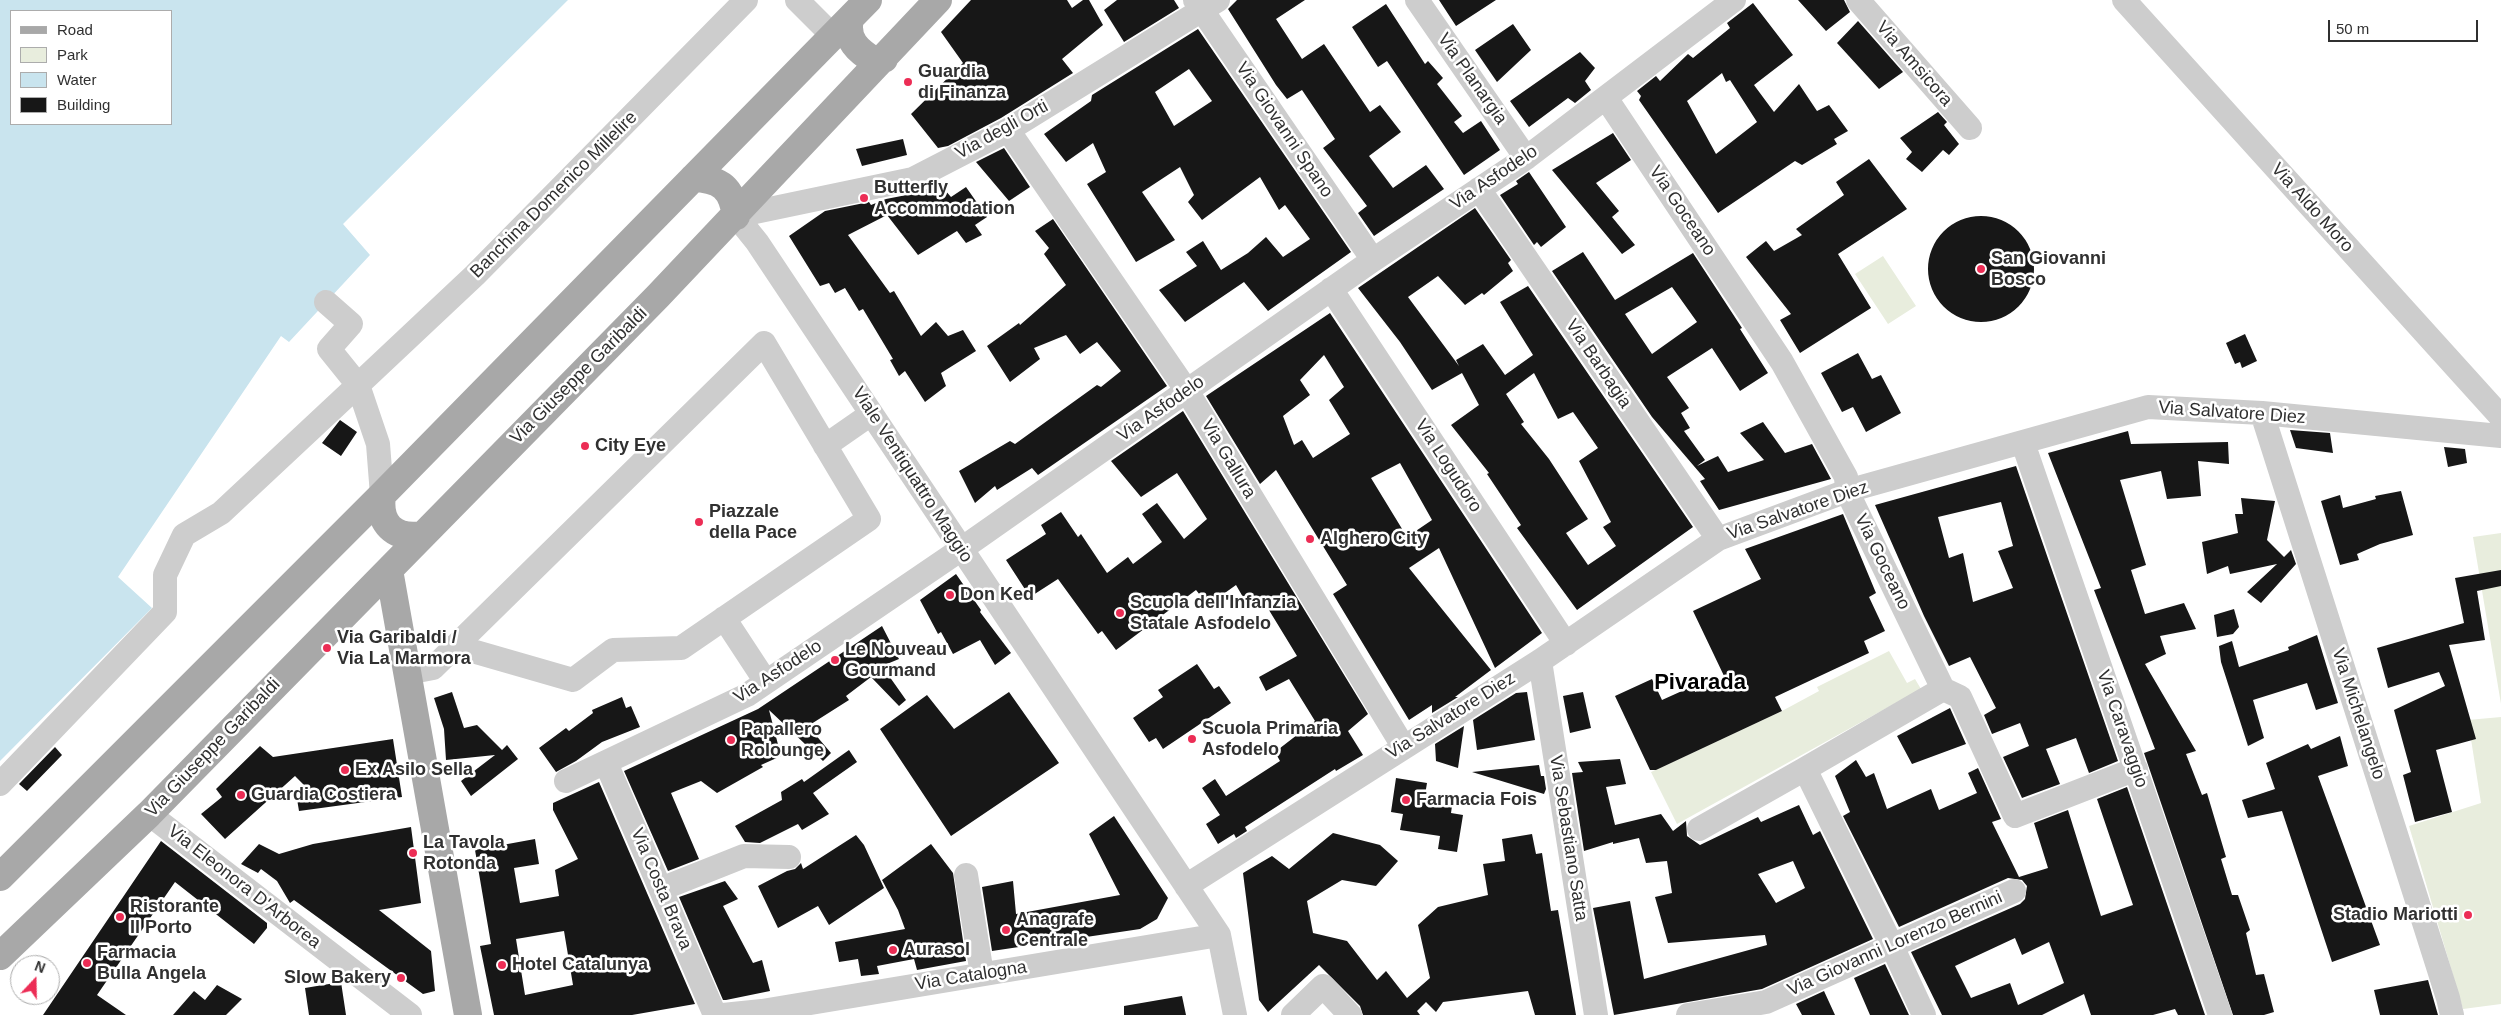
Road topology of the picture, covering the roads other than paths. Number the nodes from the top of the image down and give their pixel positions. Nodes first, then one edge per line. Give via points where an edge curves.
1 (746, 0) edge
2 (797, 0) edge
3 (938, 0) edge
4 (1417, 0) edge
5 (1734, 0) edge
6 (1858, 0) edge
7 (2124, 0) edge
8 (1205, 3) edge
9 (843, 26) edge
10 (884, 59) junction
11 (861, 83) junction
12 (1606, 98) junction
13 (1970, 128) dead end
14 (1008, 130) junction
15 (1526, 158) junction
16 (693, 178) junction
17 (1479, 189) junction
18 (736, 216) junction
19 (1372, 260) junction
20 (1331, 289) junction
21 (326, 302) dead end
22 (358, 385) junction
23 (1187, 391) junction
24 (871, 414) junction
25 (2262, 414) junction
26 (2501, 416) edge
27 (2501, 436) edge
28 (2024, 443) junction
29 (825, 446) junction
30 (1847, 491) junction
31 (382, 495) junction
32 (422, 535) junction
33 (1718, 539) junction
34 (960, 550) junction
35 (389, 570) junction
36 (724, 618) junction
37 (1566, 644) junction
38 (455, 646) junction
39 (1540, 661) junction
40 (407, 673) junction
41 (766, 682) junction
42 (1943, 689) junction
43 (1403, 746) junction
44 (606, 763) junction
45 (1805, 769) junction
46 (2136, 769) junction
47 (566, 781) dead end
48 (0, 784) edge
49 (149, 814) junction
50 (1699, 829) dead end
51 (789, 857) dead end
52 (966, 875) dead end
53 (0, 877) edge
54 (1186, 886) junction
55 (661, 889) junction
56 (2014, 891) dead end
57 (1219, 935) junction
58 (1892, 946) junction
59 (0, 956) edge
60 (982, 974) junction
61 (747, 1014) edge
62 (410, 1015) edge
63 (468, 1015) edge
64 (715, 1015) edge
65 (1235, 1015) edge
66 (1293, 1015) edge
67 (1350, 1015) edge
68 (1596, 1015) edge
69 (1688, 1015) edge
70 (1924, 1015) edge
71 (2220, 1015) edge
72 (2452, 1015) edge

1 - 22 street, Banchina Domenico Millelire via 475,275
2 - 9 street
3 - 10 main road, Via Giuseppe Garibaldi
4 - 15 street, Via Planargia
5 - 12 street, Via Asfodelo
6 - 13 street, Via Amsicora
7 - 26 street, Via Aldo Moro
8 - 14 street, Via degli Orti
8 - 19 street, Via Giovanni Spano
9 - 10 main road via 848,30 852,43 876,62
9 - 11 main road via 830,47 840,50 860,69
9 - 16 main road
10 - 11 main road, Via Giuseppe Garibaldi
11 - 18 main road, Via Giuseppe Garibaldi
12 - 15 street, Via Asfodelo
12 - 30 street, Via Goceano via 1782,362 1846,477
14 - 18 street, Via degli Orti via 913,179
14 - 23 street, Via Gallura
15 - 17 street, Via Asfodelo
16 - 18 main road via 710,179 725,188 734,200
16 - 31 main road
17 - 19 street, Via Asfodelo
17 - 33 street, Via Barbagia
18 - 24 street, Viale Ventiquattro Maggio via 757,242
18 - 32 main road, Via Giuseppe Garibaldi
19 - 20 street, Via Asfodelo
20 - 23 street, Via Asfodelo
20 - 37 street, Via Logudoro
21 - 22 street via 351,324 329,349
22 - 31 street via 378,444
22 - 48 street, Banchina Domenico Millelire via 221,513 184,535 166,575 165,612
23 - 34 street, Via Asfodelo
23 - 43 street, Via Gallura
24 - 29 street
24 - 34 street, Viale Ventiquattro Maggio
25 - 27 street, Via Salvatore Diez
25 - 28 street, Via Salvatore Diez via 2148,407
25 - 72 street, Via Michelangelo
28 - 30 street, Via Salvatore Diez
28 - 46 street, Via Caravaggio
29 - 36 street via 869,519
29 - 38 street via 764,343
30 - 33 street, Via Salvatore Diez
30 - 42 street, Via Goceano
31 - 32 main road via 380,507 390,528 411,537
31 - 53 main road
32 - 35 main road, Via Giuseppe Garibaldi
33 - 37 street, Via Salvatore Diez
34 - 41 street, Via Asfodelo
34 - 54 street, Viale Ventiquattro Maggio
35 - 40 main road
35 - 49 main road, Via Giuseppe Garibaldi
36 - 38 street via 681,648 613,650 573,680
36 - 41 street
37 - 39 street, Via Salvatore Diez
38 - 40 street via 433,668
39 - 43 street, Via Salvatore Diez
39 - 68 street, Via Sebastiano Satta
40 - 63 main road
41 - 44 street, Via Asfodelo via 747,695
42 - 45 street
42 - 46 street, Via Goceano via 1960,697 2015,816
43 - 54 street, Via Salvatore Diez
44 - 47 street, Via Asfodelo
44 - 55 street, Via Costa Brava
45 - 50 street
45 - 58 street
46 - 71 street, Via Caravaggio
49 - 59 main road, Via Giuseppe Garibaldi
49 - 62 street, Via Eleonora D'Arborea
51 - 55 street via 744,856
52 - 60 street
54 - 57 street, Viale Ventiquattro Maggio
55 - 64 street, Via Costa Brava
56 - 58 street, Via Giovanni Lorenzo Bernini
57 - 60 street, Via Catalogna
57 - 65 street
58 - 69 street, Via Giovanni Lorenzo Bernini via 1766,1002
58 - 70 street
60 - 61 street, Via Catalogna
66 - 67 street via 1324,986

